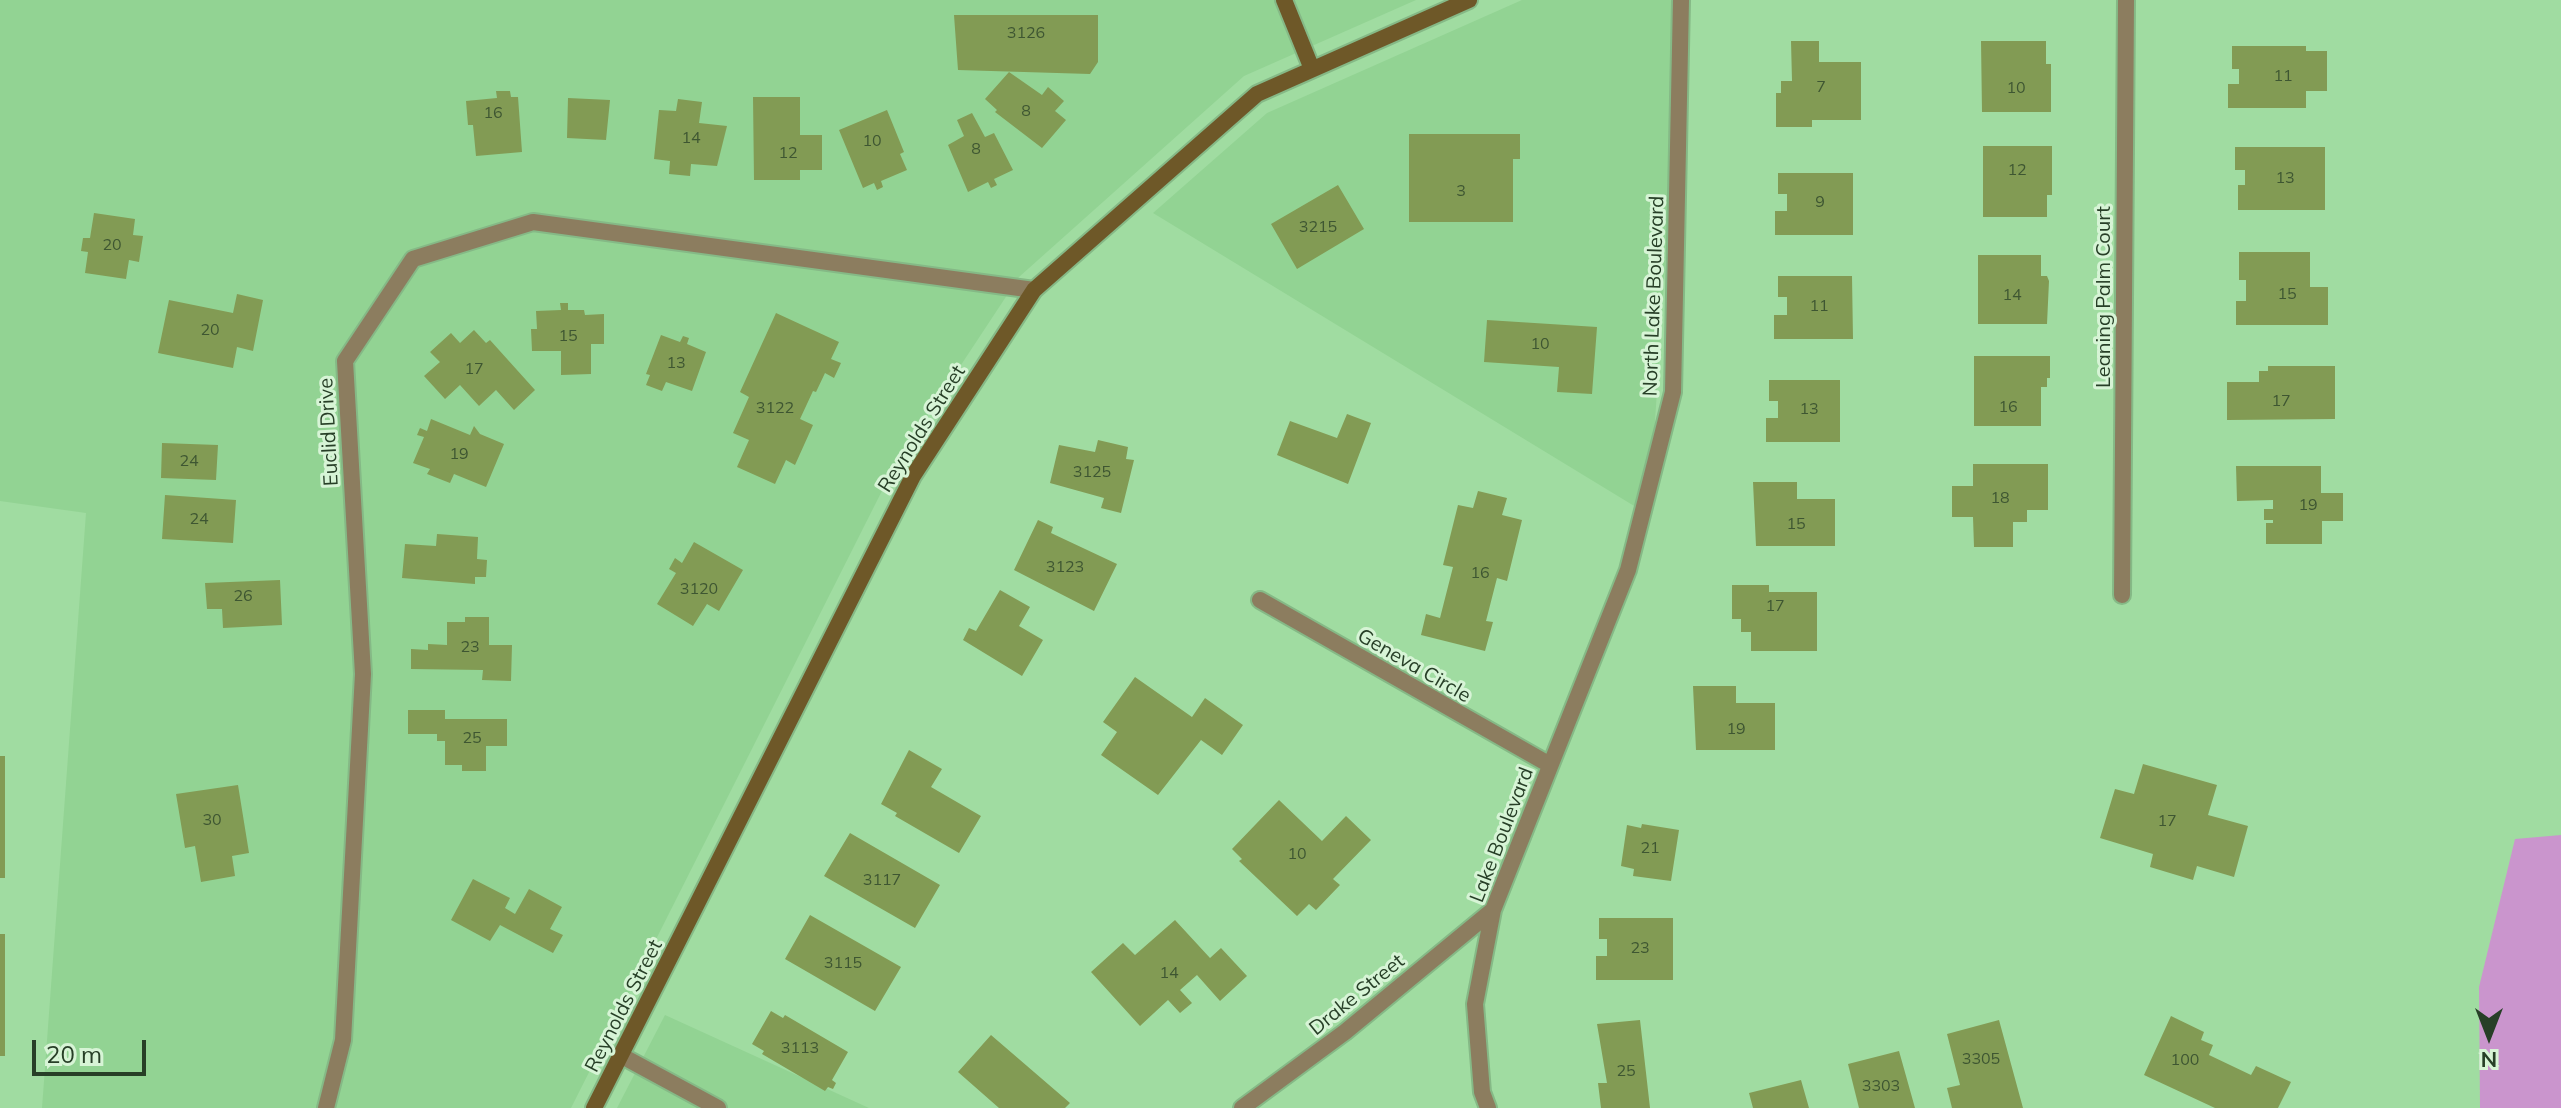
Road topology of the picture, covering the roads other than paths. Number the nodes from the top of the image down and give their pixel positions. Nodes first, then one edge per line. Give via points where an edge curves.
1 (1284, 0) edge
2 (1469, 0) edge
3 (1681, 0) edge
4 (2126, 0) edge
5 (1312, 69) junction
6 (1034, 290) junction
7 (2122, 595) dead end
8 (1260, 600) dead end
9 (1550, 765) junction
10 (1493, 910) junction
11 (622, 1056) junction
12 (326, 1108) edge
13 (594, 1108) edge
14 (718, 1108) edge
15 (1242, 1108) edge
16 (1488, 1108) edge

1 - 5 main road
2 - 5 main road, Reynolds Street
3 - 9 street, North Lake Boulevard via 1673,392 1628,570
4 - 7 street, Leaning Palm Court
5 - 6 main road, Reynolds Street via 1257,94
6 - 11 main road, Reynolds Street via 913,476
6 - 12 street, Euclid Drive via 533,222 413,259 345,361 363,674 343,1040
8 - 9 street, Geneva Circle
9 - 10 street, Lake Boulevard
10 - 15 street, Drake Street via 1345,1032
10 - 16 street, Lake Boulevard via 1475,1004
11 - 13 main road, Reynolds Street
11 - 14 street

